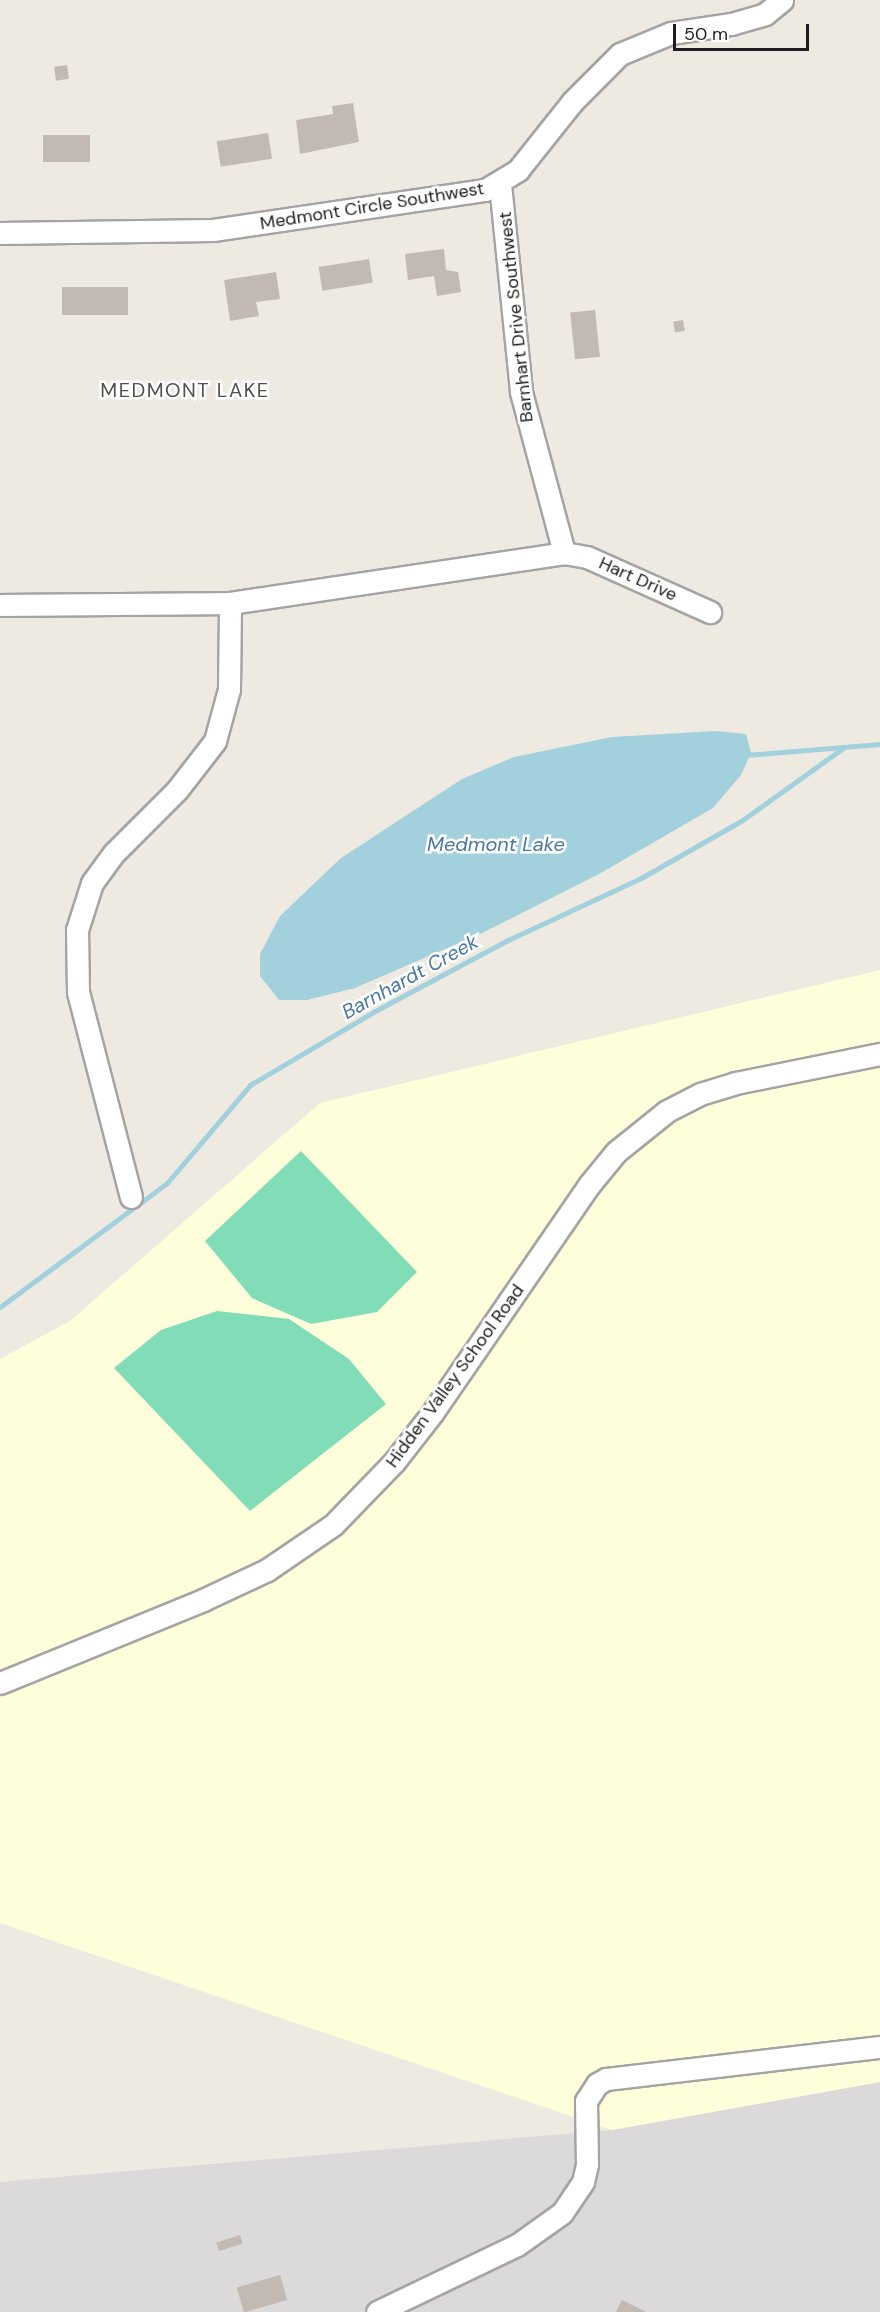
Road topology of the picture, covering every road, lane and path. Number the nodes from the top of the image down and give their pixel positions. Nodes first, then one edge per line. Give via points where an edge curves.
1 (782, 0) edge
2 (500, 184) junction
3 (0, 233) edge
4 (564, 553) junction
5 (230, 603) junction
6 (0, 605) edge
7 (710, 612) dead end
8 (880, 1054) edge
9 (131, 1197) dead end
10 (0, 1683) edge
11 (880, 2047) edge
12 (377, 2312) edge

1 - 2 street, Medmont Circle Southwest via 765,14 731,24 670,33 620,54 572,102 518,170
2 - 3 street, Medmont Circle Southwest via 486,190 213,230
2 - 4 street, Barnhart Drive Southwest via 521,392
4 - 5 street
4 - 7 street, Hart Drive via 587,557
5 - 6 street
5 - 9 street via 229,689 215,741 177,790 128,838 92,883 77,930 78,992
8 - 10 street, Hidden Valley School Road via 736,1083 667,1110 616,1152 589,1185 433,1412 394,1462 333,1525 267,1570
11 - 12 street via 597,2084 586,2101 587,2164 583,2182 562,2213 517,2245

